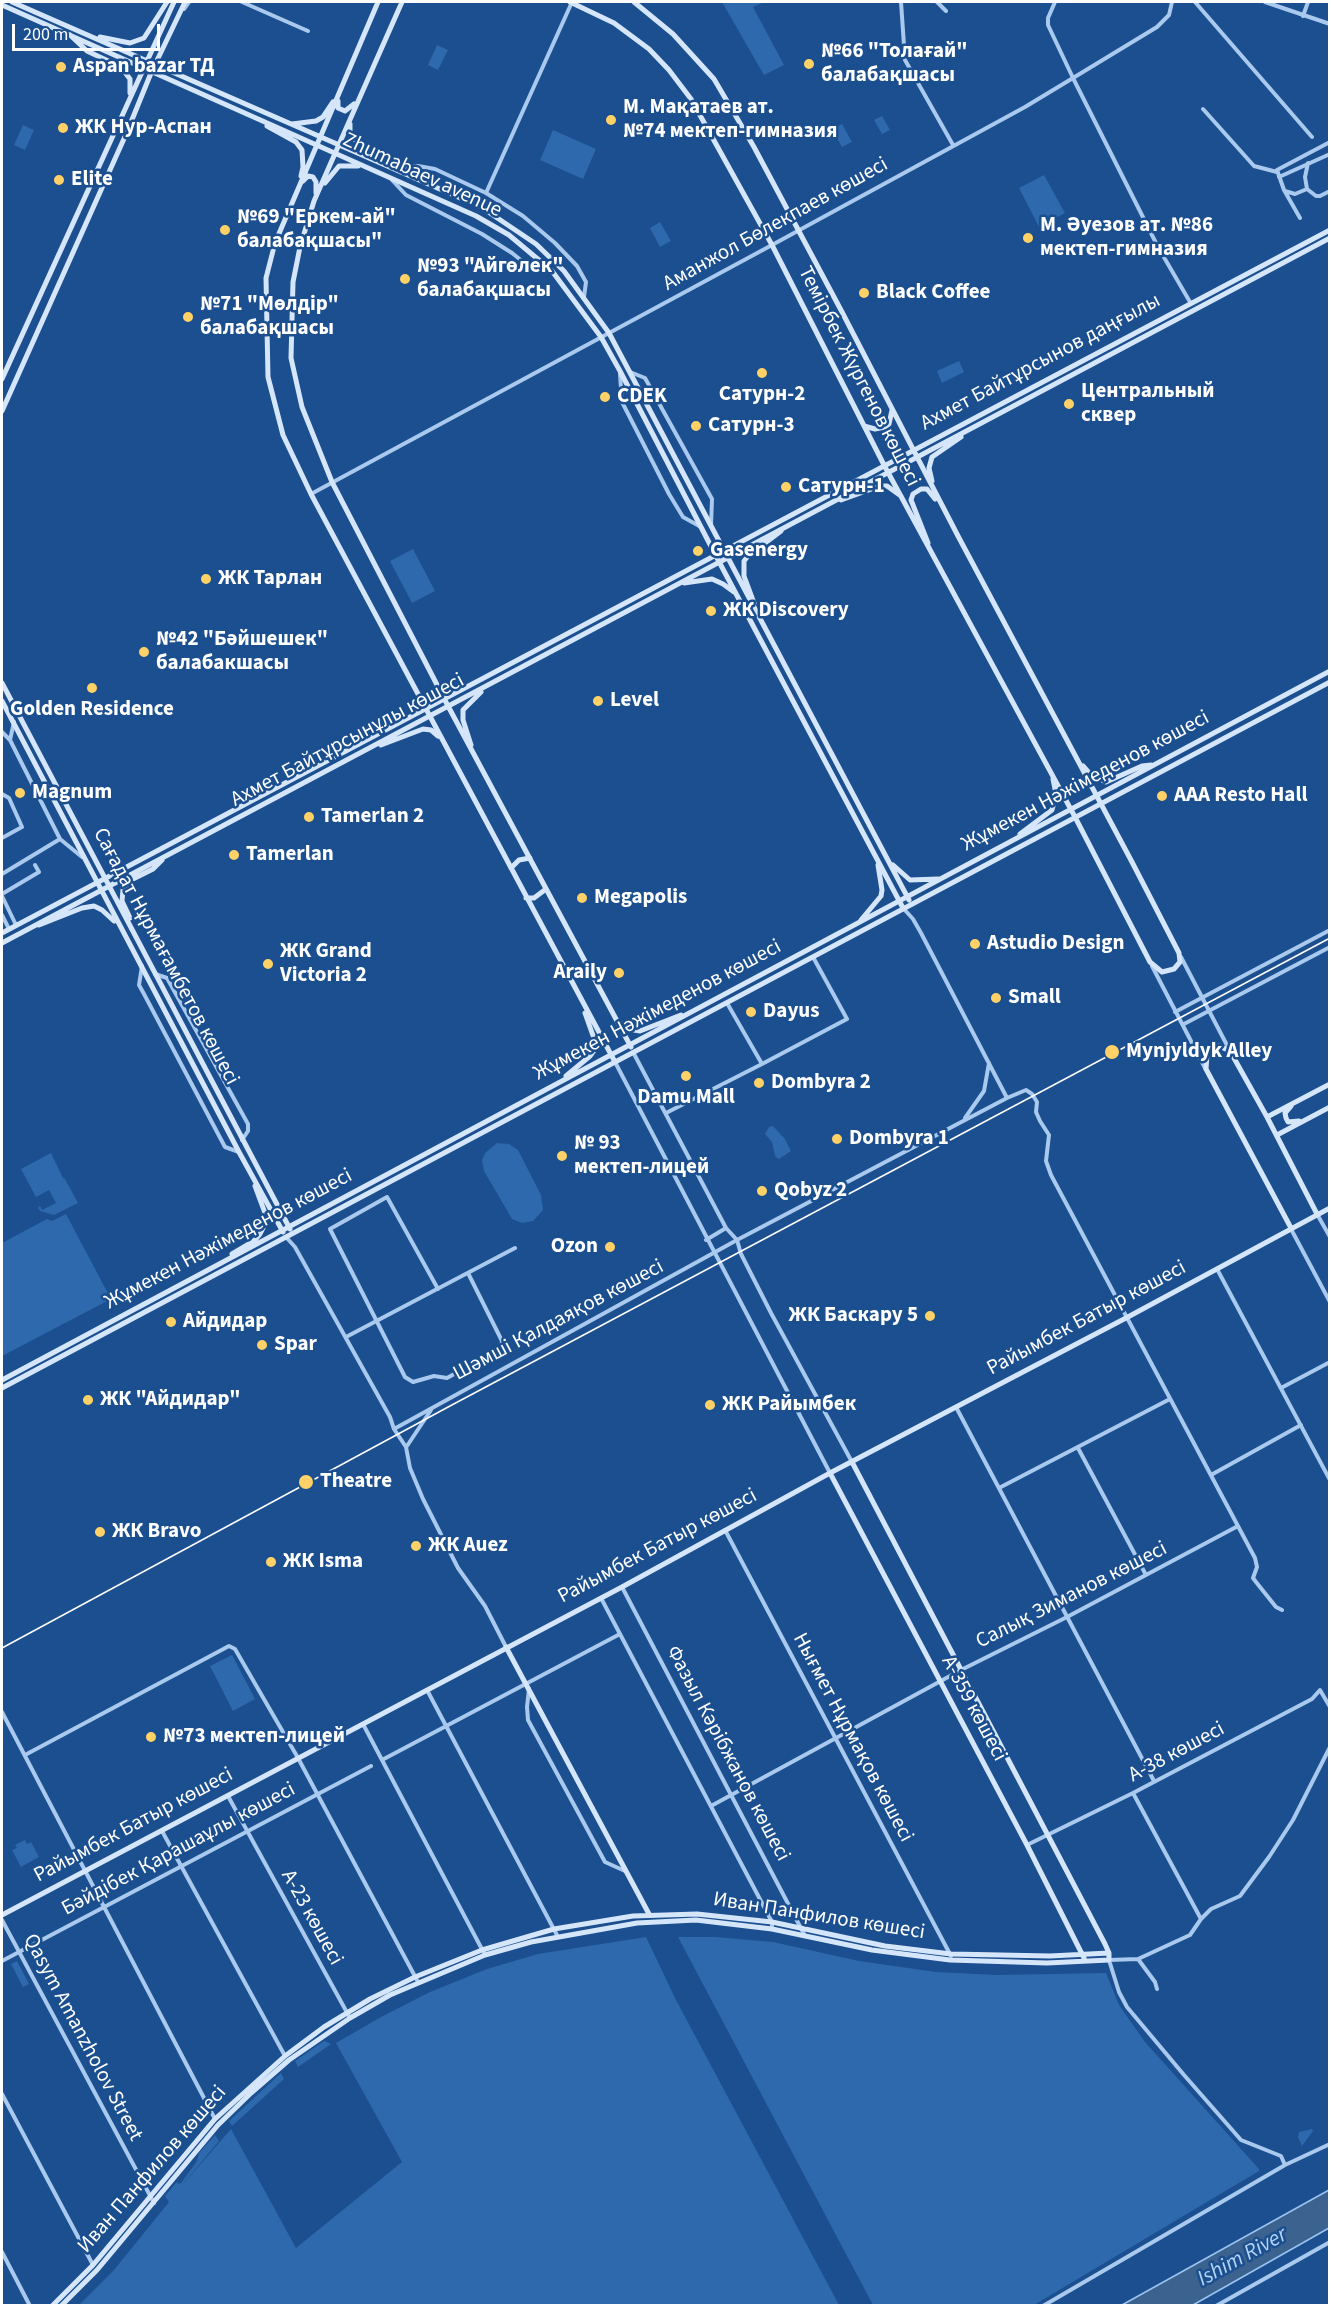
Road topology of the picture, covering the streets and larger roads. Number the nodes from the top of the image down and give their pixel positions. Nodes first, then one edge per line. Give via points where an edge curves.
1 (12, 2) edge
2 (167, 2) edge
3 (174, 2) edge
4 (185, 2) edge
5 (189, 2) edge
6 (242, 2) edge
7 (378, 2) edge
8 (402, 2) edge
9 (572, 2) edge
10 (634, 2) edge
11 (901, 2) edge
12 (938, 2) edge
13 (1055, 2) edge
14 (1172, 2) edge
15 (1195, 2) edge
16 (1265, 2) edge
17 (1308, 2) edge
18 (2, 4) edge
19 (946, 11) dead end
20 (1303, 16) junction
21 (178, 17) junction
22 (1329, 24) edge
23 (308, 31) dead end
24 (69, 34) junction
25 (91, 35) junction
26 (136, 56) junction
27 (147, 61) junction
28 (131, 64) junction
29 (154, 65) junction
30 (143, 69) junction
31 (151, 73) junction
32 (1073, 78) junction
33 (340, 92) junction
34 (362, 92) junction
35 (130, 95) junction
36 (1203, 109) dead end
37 (254, 117) junction
38 (350, 120) junction
39 (291, 124) junction
40 (321, 136) junction
41 (1312, 137) dead end
42 (1329, 142) edge
43 (339, 143) junction
44 (317, 144) junction
45 (953, 145) junction
46 (334, 153) junction
47 (1329, 154) edge
48 (375, 160) junction
49 (1308, 163) junction
50 (396, 170) junction
51 (380, 174) junction
52 (1278, 175) junction
53 (389, 178) junction
54 (300, 184) junction
55 (320, 189) junction
56 (1307, 189) junction
57 (1284, 190) junction
58 (1329, 191) edge
59 (486, 193) junction
60 (296, 195) junction
61 (314, 201) junction
62 (1300, 218) dead end
63 (1329, 230) edge
64 (798, 231) junction
65 (1329, 238) edge
66 (772, 245) junction
67 (552, 271) junction
68 (584, 297) junction
69 (1190, 302) junction
70 (609, 333) junction
71 (601, 337) junction
72 (1086, 363) junction
73 (621, 371) junction
74 (629, 371) junction
75 (2, 379) edge
76 (892, 410) junction
77 (2, 411) edge
78 (864, 426) junction
79 (974, 426) junction
80 (913, 450) junction
81 (917, 457) junction
82 (884, 465) junction
83 (888, 472) junction
84 (332, 482) junction
85 (933, 489) junction
86 (311, 494) junction
87 (902, 497) junction
88 (831, 503) junction
89 (711, 527) junction
90 (785, 527) junction
91 (702, 528) junction
92 (958, 536) junction
93 (929, 548) junction
94 (724, 551) junction
95 (716, 556) junction
96 (728, 558) junction
97 (706, 561) joint
98 (720, 563) junction
99 (710, 568) joint
100 (680, 584) junction
101 (736, 594) junction
102 (756, 610) junction
103 (1329, 671) edge
104 (1329, 682) edge
105 (2, 683) edge
106 (492, 683) junction
107 (445, 699) junction
108 (2, 700) edge
109 (448, 706) junction
110 (426, 709) junction
111 (429, 716) junction
112 (14, 721) junction
113 (2, 732) edge
114 (10, 740) junction
115 (442, 740) junction
116 (373, 746) junction
117 (472, 750) junction
118 (1074, 755) junction
119 (1154, 765) junction
120 (1051, 772) junction
121 (2, 794) edge
122 (1097, 796) junction
123 (1101, 803) junction
124 (1071, 810) junction
125 (1075, 817) junction
126 (2, 838) edge
127 (60, 839) junction
128 (1013, 840) junction
129 (167, 855) junction
130 (530, 858) junction
131 (86, 860) junction
132 (878, 860) junction
133 (889, 862) junction
134 (35, 865) dead end
135 (510, 868) junction
136 (2, 874) edge
137 (105, 878) junction
138 (942, 878) junction
139 (97, 882) junction
140 (110, 886) junction
141 (101, 889) junction
142 (546, 889) junction
143 (2, 895) edge
144 (907, 897) junction
145 (526, 898) junction
146 (900, 901) junction
147 (911, 904) junction
148 (903, 908) junction
149 (2, 915) edge
150 (913, 919) junction
151 (859, 923) junction
152 (16, 925) junction
153 (32, 927) junction
154 (9, 929) junction
155 (1329, 930) edge
156 (2, 933) edge
157 (124, 934) junction
158 (139, 942) junction
159 (2, 943) edge
160 (1329, 947) edge
161 (1179, 953) junction
162 (813, 956) junction
163 (1150, 962) junction
164 (142, 965) junction
165 (155, 975) junction
166 (1204, 998) junction
167 (582, 1003) junction
168 (727, 1003) junction
169 (1210, 1010) junction
170 (1175, 1012) junction
171 (688, 1014) junction
172 (615, 1018) junction
173 (1184, 1024) junction
174 (630, 1045) junction
175 (1230, 1051) junction
176 (633, 1052) junction
177 (611, 1055) junction
178 (615, 1062) junction
179 (989, 1063) junction
180 (762, 1064) junction
181 (1206, 1068) junction
182 (558, 1083) junction
183 (1329, 1084) edge
184 (1007, 1098) junction
185 (1295, 1103) junction
186 (1329, 1107) edge
187 (666, 1113) junction
188 (1267, 1117) junction
189 (1307, 1119) junction
190 (962, 1122) junction
191 (1277, 1135) junction
192 (242, 1141) junction
193 (239, 1152) junction
194 (246, 1163) junction
195 (1329, 1208) edge
196 (1317, 1214) junction
197 (726, 1228) junction
198 (1291, 1228) junction
199 (287, 1232) junction
200 (1329, 1237) edge
201 (706, 1240) junction
202 (737, 1240) junction
203 (516, 1248) dead end
204 (713, 1254) junction
205 (222, 1263) junction
206 (1216, 1269) junction
207 (468, 1273) junction
208 (438, 1289) junction
209 (1329, 1302) edge
210 (1126, 1318) junction
211 (376, 1321) junction
212 (346, 1337) junction
213 (1329, 1362) edge
214 (2, 1380) edge
215 (2, 1388) edge
216 (1281, 1388) junction
217 (1170, 1399) junction
218 (433, 1407) junction
219 (956, 1407) junction
220 (1301, 1425) junction
221 (394, 1429) junction
222 (406, 1446) junction
223 (1078, 1448) junction
224 (852, 1462) junction
225 (830, 1473) junction
226 (1211, 1475) junction
227 (1329, 1480) edge
228 (999, 1488) junction
229 (1238, 1526) junction
230 (725, 1530) junction
231 (1146, 1575) junction
232 (622, 1587) junction
233 (601, 1598) junction
234 (1282, 1610) dead end
235 (1067, 1617) junction
236 (620, 1634) junction
237 (506, 1647) junction
238 (961, 1670) junction
239 (940, 1682) junction
240 (528, 1686) junction
241 (427, 1689) junction
242 (1329, 1707) edge
243 (2, 1712) edge
244 (363, 1724) junction
245 (446, 1726) junction
246 (835, 1738) junction
247 (1329, 1747) edge
248 (25, 1755) junction
249 (298, 1758) junction
250 (382, 1760) junction
251 (372, 1766) dead end
252 (1154, 1781) junction
253 (1133, 1793) junction
254 (317, 1794) junction
255 (227, 1795) junction
256 (730, 1795) junction
257 (711, 1806) junction
258 (162, 1831) junction
259 (246, 1831) junction
260 (1048, 1835) junction
261 (1027, 1845) junction
262 (180, 1867) junction
263 (86, 1871) junction
264 (628, 1872) junction
265 (105, 1907) junction
266 (2, 1914) edge
267 (649, 1914) junction
268 (1201, 1919) junction
269 (2, 1920) edge
270 (653, 1921) junction
271 (772, 1925) junction
272 (554, 1929) junction
273 (805, 1933) junction
274 (558, 1937) junction
275 (19, 1952) junction
276 (483, 1952) junction
277 (1109, 1953) junction
278 (951, 1957) junction
279 (1084, 1958) junction
280 (1138, 1959) junction
281 (1109, 1960) junction
282 (2, 1961) edge
283 (416, 1980) junction
284 (1157, 1989) dead end
285 (348, 2016) junction
286 (287, 2058) junction
287 (2, 2094) edge
288 (215, 2119) junction
289 (1329, 2144) edge
290 (1285, 2165) junction
291 (152, 2200) junction
292 (1329, 2242) edge
293 (2, 2252) edge
294 (95, 2268) junction
295 (30, 2306) edge
296 (52, 2306) edge
297 (61, 2306) edge
298 (1043, 2306) edge
299 (1216, 2306) edge

1 - 25 street
2 - 25 street via 144,38 130,43
3 - 27 street
4 - 21 street
5 - 21 street
6 - 23 street
7 - 33 street
8 - 34 street
9 - 59 street
9 - 66 street, Темірбек Жүргенов көшесі via 614,23 669,70 691,99
10 - 64 street, Темірбек Жүргенов көшесі via 654,16 714,79
11 - 45 street via 905,60
12 - 19 street
13 - 32 street via 1048,25
14 - 32 street, Аманжол Бөлекпаев көшесі via 1169,15 1157,27
15 - 41 street
16 - 20 street
17 - 20 street
18 - 24 street, Zhumabaev avenue
20 - 22 street
21 - 29 street
24 - 28 street, Zhumabaev avenue
24 - 35 street via 87,51 121,67 130,79
25 - 26 street
26 - 27 street
26 - 28 street
27 - 29 street, Zhumabaev avenue
27 - 30 street
28 - 30 street, Zhumabaev avenue
29 - 31 street
29 - 39 street, Zhumabaev avenue
30 - 31 street, Zhumabaev avenue
30 - 35 street
31 - 37 street, Zhumabaev avenue
31 - 77 street
32 - 45 street, Аманжол Бөлекпаев көшесі
32 - 69 street
33 - 34 street via 337,105 345,111
33 - 39 street via 316,122
33 - 40 street
34 - 38 street
35 - 75 street
36 - 52 street via 1254,166
37 - 44 street, Zhumabaev avenue
37 - 60 street via 296,142 302,150 303,167
38 - 43 street
38 - 48 street via 351,135
39 - 40 street, Zhumabaev avenue
40 - 43 street, Zhumabaev avenue
40 - 44 street
42 - 52 street via 1280,168
43 - 46 street
43 - 48 street, Zhumabaev avenue
44 - 46 street, Zhumabaev avenue
44 - 54 street
45 - 64 street, Аманжол Бөлекпаев көшесі
46 - 51 street, Zhumabaev avenue
46 - 55 street
47 - 49 street
48 - 50 street, Zhumabaev avenue
49 - 52 street
49 - 56 street
50 - 59 street via 418,166 435,169
50 - 68 street, Zhumabaev avenue via 481,207 512,227 564,271
51 - 53 street, Zhumabaev avenue
51 - 55 street via 361,167 339,166
52 - 57 street
53 - 67 street, Zhumabaev avenue via 509,235
53 - 67 street via 406,195 482,234 532,270
54 - 60 street
54 - 61 street via 308,176 315,179
55 - 61 street
56 - 57 street via 1295,194
56 - 58 street via 1316,196
57 - 62 street
59 - 68 street via 523,216 578,266 586,282
60 - 86 street via 275,243 266,278 267,377 283,435
61 - 84 street via 293,282 291,358 302,407
63 - 69 street, Ахмет Байтұрсынов даңғылы
64 - 66 street, Аманжол Бөлекпаев көшесі
64 - 76 street, Темірбек Жүргенов көшесі
65 - 72 street, Ахмет Байтұрсынов даңғылы
66 - 70 street, Аманжол Бөлекпаев көшесі
66 - 78 street, Темірбек Жүргенов көшесі
67 - 71 street, Zhumabaev avenue
68 - 70 street, Zhumabaev avenue
69 - 72 street, Ахмет Байтұрсынов даңғылы
70 - 71 street, Аманжол Бөлекпаев көшесі
70 - 74 street, Zhumabaev avenue
71 - 73 street, Zhumabaev avenue
71 - 84 street, Аманжол Бөлекпаев көшесі
72 - 79 street, Ахмет Байтұрсынов даңғылы
72 - 80 street, Ахмет Байтұрсынов даңғылы
73 - 91 street, Zhumabaev avenue
73 - 91 street via 622,402 669,494 683,517
74 - 89 street, Zhumabaev avenue
74 - 89 street via 645,378 701,478 712,499
76 - 78 street via 885,428
76 - 80 street, Темірбек Жүргенов көшесі
78 - 82 street, Темірбек Жүргенов көшесі
79 - 81 street, Ахмет Байтұрсынов даңғылы
79 - 85 street via 932,457
80 - 81 street, Темірбек Жүргенов көшесі
80 - 82 street, Ахмет Байтұрсынов даңғылы
81 - 83 street, Ахмет Байтұрсынов даңғылы
81 - 85 street, Темірбек Жүргенов көшесі
82 - 83 street, Темірбек Жүргенов көшесі
82 - 94 street, Ахмет Байтұрсынов даңғылы
83 - 87 street, Темірбек Жүргенов көшесі
83 - 88 street, Ахмет Байтұрсынов даңғылы
84 - 86 street, Аманжол Бөлекпаев көшесі
84 - 107 street
85 - 92 street, Темірбек Жүргенов көшесі
86 - 110 street
87 - 88 street via 887,486 880,486
87 - 93 street, Темірбек Жүргенов көшесі
88 - 90 street, Ахмет Байтұрсынов даңғылы
89 - 94 street, Zhumabaev avenue
90 - 96 street, Ахмет Байтұрсынов даңғылы
90 - 102 street via 744,561 744,576
91 - 95 street, Zhumabaev avenue
92 - 93 street via 932,493 927,489 917,491 911,500
92 - 118 street, Темірбек Жүргенов көшесі
93 - 120 street, Темірбек Жүргенов көшесі
94 - 95 street, Ахмет Байтұрсынов даңғылы
94 - 96 street, Zhumabaev avenue
95 - 97 street, Ахмет Байтұрсынов даңғылы
95 - 98 street, Zhumabaev avenue
96 - 98 street, Ахмет Байтұрсынов даңғылы
96 - 102 street, Zhumabaev avenue
97 - 107 street, Ахмет Байтұрсынұлы көшесі
98 - 99 street, Ахмет Байтұрсынов даңғылы
98 - 101 street, Zhumabaev avenue
99 - 100 street, Ахмет Байтұрсынұлы көшесі
100 - 101 street via 711,579
100 - 106 street, Ахмет Байтұрсынұлы көшесі
101 - 132 street, Zhumabaev avenue
102 - 133 street
103 - 119 street, Жұмекен Нәжімеденов көшесі
104 - 123 street, Жұмекен Нәжімеденов көшесі
105 - 137 street, Сағадат Нұрмағамбетов көшесі
106 - 109 street, Ахмет Байтұрсынұлы көшесі
106 - 117 street via 463,710
107 - 109 street
107 - 110 street, Ахмет Байтұрсынұлы көшесі
108 - 112 street, Сағадат Нұрмағамбетов көшесі
109 - 111 street, Ахмет Байтұрсынұлы көшесі
109 - 117 street
110 - 111 street
110 - 137 street, Ахмет Байтұрсынұлы көшесі
111 - 115 street
111 - 116 street, Ахмет Байтұрсынұлы көшесі
112 - 114 street
112 - 131 street, Сағадат Нұрмағамбетов көшесі
113 - 114 street
114 - 127 street
115 - 116 street via 431,730 423,729
115 - 135 street
116 - 129 street, Ахмет Байтұрсынұлы көшесі
117 - 130 street
118 - 119 street via 1090,774 1106,782 1142,766
118 - 122 street, Темірбек Жүргенов көшесі
119 - 122 street, Жұмекен Нәжімеденов көшесі
120 - 124 street, Темірбек Жүргенов көшесі
120 - 128 street via 1056,794 1052,810
121 - 126 street via 9,798 22,827
122 - 123 street, Темірбек Жүргенов көшесі
122 - 124 street, Жұмекен Нәжімеденов көшесі
123 - 125 street, Жұмекен Нәжімеденов көшесі
123 - 161 street
124 - 125 street, Темірбек Жүргенов көшесі
124 - 128 street, Жұмекен Нәжімеденов көшесі
125 - 147 street, Жұмекен Нәжімеденов көшесі
125 - 163 street
127 - 131 street
127 - 136 street
128 - 138 street, Жұмекен Нәжімеденов көшесі
129 - 140 street, Ахмет Байтұрсынұлы көшесі
129 - 158 street via 153,869 129,881 123,890 122,901
130 - 135 street via 519,860
130 - 142 street
131 - 139 street, Сағадат Нұрмағамбетов көшесі
132 - 146 street, Zhumabaev avenue
132 - 151 street via 881,896
133 - 138 street via 910,880
133 - 144 street
134 - 143 street via 39,872
135 - 145 street
137 - 139 street, Ахмет Байтұрсынұлы көшесі
137 - 140 street, Сағадат Нұрмағамбетов көшесі
138 - 144 street, Жұмекен Нәжімеденов көшесі
139 - 141 street, Сағадат Нұрмағамбетов көшесі
139 - 152 street, Ахмет Байтұрсынұлы көшесі
140 - 141 street, Ахмет Байтұрсынұлы көшесі
140 - 158 street, Сағадат Нұрмағамбетов көшесі
141 - 153 street, Ахмет Байтұрсынұлы көшесі
141 - 157 street, Сағадат Нұрмағамбетов көшесі
142 - 145 street via 534,898
142 - 172 street
143 - 152 street
144 - 146 street, Жұмекен Нәжімеденов көшесі
144 - 147 street
145 - 167 street
146 - 148 street, Zhumabaev avenue
146 - 151 street, Жұмекен Нәжімеденов көшесі
147 - 148 street, Жұмекен Нәжімеденов көшесі
147 - 150 street
148 - 150 street
148 - 162 street, Жұмекен Нәжімеденов көшесі
149 - 154 street
150 - 179 street
151 - 171 street, Жұмекен Нәжімеденов көшесі
152 - 154 street, Ахмет Байтұрсынұлы көшесі
153 - 157 street via 94,906 110,915
153 - 159 street, Ахмет Байтұрсынұлы көшесі
154 - 156 street, Ахмет Байтұрсынұлы көшесі
155 - 166 street
157 - 164 street, Сағадат Нұрмағамбетов көшесі
158 - 165 street, Сағадат Нұрмағамбетов көшесі
160 - 169 street
161 - 163 street via 1179,962 1170,971 1162,972
161 - 166 street
162 - 168 street, Жұмекен Нәжімеденов көшесі
162 - 180 street via 847,1019
163 - 170 street
164 - 193 street, Сағадат Нұрмағамбетов көшесі
164 - 193 street via 139,985 225,1147
165 - 192 street, Сағадат Нұрмағамбетов көшесі
165 - 192 street via 167,978 248,1124
166 - 169 street
166 - 170 street
167 - 177 street
167 - 182 street via 595,1050
168 - 176 street, Жұмекен Нәжімеденов көшесі
168 - 180 street
169 - 173 street
169 - 175 street
170 - 173 street
171 - 172 street via 640,1031 628,1029
171 - 174 street, Жұмекен Нәжімеденов көшесі
172 - 174 street
173 - 181 street
174 - 176 street
174 - 177 street, Жұмекен Нәжімеденов көшесі
175 - 181 street via 1219,1046 1212,1048 1207,1054
175 - 188 street
176 - 178 street, Жұмекен Нәжімеденов көшесі
176 - 187 street
177 - 178 street
177 - 182 street, Жұмекен Нәжімеденов көшесі
178 - 199 street, Жұмекен Нәжімеденов көшесі
178 - 201 street
179 - 184 street
179 - 190 street via 981,1098
180 - 187 street
181 - 198 street
182 - 199 street, Жұмекен Нәжімеденов көшесі
183 - 185 street
184 - 190 street, Шәмші Қалдаяқов көшесі
184 - 210 street via 1026,1090 1036,1098 1036,1112 1049,1135 1046,1161 1051,1175
185 - 188 street
185 - 189 street via 1285,1113 1288,1122
186 - 189 street
187 - 197 street
188 - 191 street
189 - 191 street
190 - 202 street, Шәмші Қалдаяқов көшесі
191 - 196 street
192 - 199 street, Сағадат Нұрмағамбетов көшесі
193 - 194 street, Сағадат Нұрмағамбетов көшесі
194 - 199 street, Сағадат Нұрмағамбетов көшесі
194 - 205 street via 266,1220 254,1241
195 - 196 street, Райымбек Батыр көшесі
196 - 198 street, Райымбек Батыр көшесі
196 - 200 street
197 - 201 street
197 - 202 street
198 - 206 street, Райымбек Батыр көшесі
198 - 209 street
199 - 205 street, Жұмекен Нәжімеденов көшесі
199 - 212 street, Сағадат Нұрмағамбетов көшесі
199 - 215 street, Жұмекен Нәжімеденов көшесі
201 - 204 street
202 - 204 street, Шәмші Қалдаяқов көшесі
202 - 224 street via 771,1313
203 - 207 street
204 - 218 street, Шәмші Қалдаяқов көшесі
204 - 225 street
205 - 214 street, Жұмекен Нәжімеденов көшесі
206 - 210 street, Райымбек Батыр көшесі
206 - 216 street
207 - 208 street
207 - 211 street via 502,1341 501,1348 447,1378 434,1376 413,1382 405,1377
208 - 211 street
208 - 211 street via 387,1197 330,1229
210 - 217 street
210 - 219 street, Райымбек Батыр көшесі
211 - 212 street
212 - 221 street, Сағадат Нұрмағамбетов көшесі
213 - 216 street
216 - 220 street
217 - 223 street
217 - 226 street
218 - 221 street, Шәмші Қалдаяқов көшесі
218 - 222 street
219 - 224 street, Райымбек Батыр көшесі
219 - 228 street
220 - 226 street
220 - 227 street
221 - 222 street, Сағадат Нұрмағамбетов көшесі
222 - 237 street via 423,1499 458,1568 485,1606
223 - 228 street
223 - 231 street
224 - 225 street, Райымбек Батыр көшесі
224 - 238 street
225 - 230 street, Райымбек Батыр көшесі
225 - 239 street, А-359 көшесі
226 - 229 street
228 - 235 street
229 - 231 street, Салық Зиманов көшесі
229 - 234 street via 1255,1558 1253,1578
230 - 232 street, Райымбек Батыр көшесі
230 - 246 street, Нығмет Нұрмақов көшесі
231 - 235 street, Салық Зиманов көшесі
232 - 233 street, Райымбек Батыр көшесі
232 - 256 street, Фазыл Кәрібжанов көшесі
233 - 236 street
233 - 237 street, Райымбек Батыр көшесі
235 - 238 street, Салық Зиманов көшесі
235 - 252 street
236 - 240 street
236 - 257 street
237 - 240 street
237 - 241 street, Райымбек Батыр көшесі
238 - 239 street, Салық Зиманов көшесі
238 - 260 street
239 - 246 street, Салық Зиманов көшесі
239 - 261 street, А-359 көшесі
240 - 245 street
240 - 264 street
240 - 264 street via 528,1720 605,1862
241 - 244 street, Райымбек Батыр көшесі
241 - 245 street
242 - 252 street, А-38 көшесі via 1320,1690 1312,1699
243 - 248 street
244 - 249 street, Райымбек Батыр көшесі
244 - 250 street
245 - 250 street
245 - 272 street
246 - 256 street, Салық Зиманов көшесі
246 - 278 street, Нығмет Нұрмақов көшесі
247 - 268 street via 1293,1820 1240,1896 1211,1909
248 - 249 street via 229,1646 235,1649
248 - 263 street
249 - 254 street
249 - 255 street, Райымбек Батыр көшесі
250 - 276 street
251 - 254 street, Бәйдібек Қарашаұлы көшесі
252 - 253 street, А-38 көшесі
253 - 260 street, А-38 көшесі
253 - 268 street
254 - 259 street, Бәйдібек Қарашаұлы көшесі
254 - 283 street
255 - 258 street, Райымбек Батыр көшесі
255 - 259 street, А-23 көшесі
256 - 257 street, Салық Зиманов көшесі
256 - 273 street, Фазыл Кәрібжанов көшесі
257 - 271 street
258 - 262 street
258 - 263 street, Райымбек Батыр көшесі
259 - 262 street, Бәйдібек Қарашаұлы көшесі
259 - 285 street, А-23 көшесі
260 - 261 street, А-38 көшесі
260 - 277 street
261 - 279 street, А-359 көшесі
262 - 265 street, Бәйдібек Қарашаұлы көшесі
262 - 286 street
263 - 265 street
263 - 266 street, Райымбек Батыр көшесі
264 - 267 street
265 - 275 street, Бәйдібек Қарашаұлы көшесі
265 - 288 street
267 - 270 street
267 - 271 street, Иван Панфилов көшесі via 697,1914
267 - 272 street, Иван Панфилов көшесі
268 - 280 street via 1190,1935
269 - 275 street, Qasym Amanzholov Street
270 - 271 street, Иван Панфилов көшесі
270 - 274 street, Иван Панфилов көшесі
271 - 273 street, Иван Панфилов көшесі
272 - 274 street
272 - 276 street, Иван Панфилов көшесі
273 - 278 street, Иван Панфилов көшесі via 872,1950
274 - 276 street, Иван Панфилов көшесі
275 - 282 street, Бәйдібек Қарашаұлы көшесі
275 - 291 street, Qasym Amanzholov Street
276 - 283 street, Иван Панфилов көшесі
277 - 279 street, Иван Панфилов көшесі
277 - 281 street
278 - 279 street, Иван Панфилов көшесі via 996,1962
279 - 281 street, Иван Панфилов көшесі
280 - 281 street
280 - 284 street
281 - 290 street via 1127,2007 1184,2075 1241,2140 1281,2156
283 - 285 street, Иван Панфилов көшесі
285 - 286 street, Иван Панфилов көшесі
286 - 288 street, Иван Панфилов көшесі
286 - 291 street, Иван Панфилов көшесі via 218,2125
287 - 294 street
288 - 291 street, Иван Панфилов көшесі
289 - 290 street
290 - 298 street
291 - 294 street, Иван Панфилов көшесі
292 - 299 street
293 - 295 street
294 - 296 street, Иван Панфилов көшесі
294 - 297 street, Иван Панфилов көшесі

